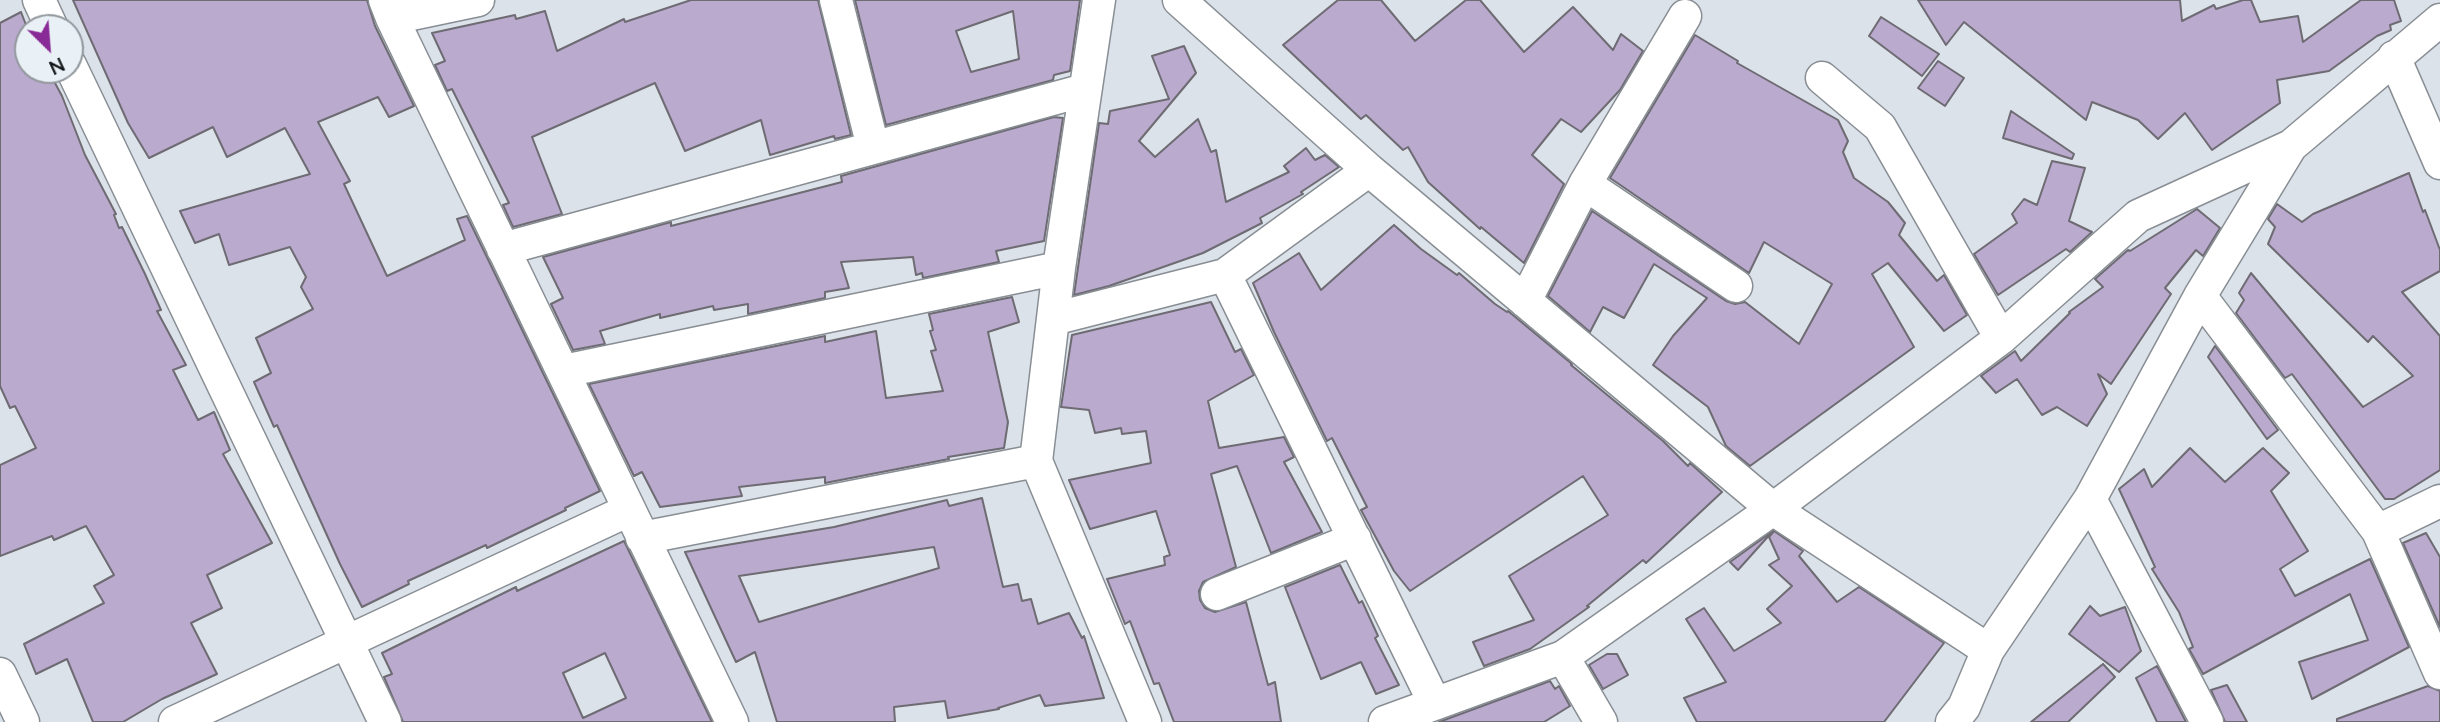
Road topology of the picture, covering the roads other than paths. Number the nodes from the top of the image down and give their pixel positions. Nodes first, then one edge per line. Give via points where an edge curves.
1 (478, 0) edge
2 (836, 0) edge
3 (1098, 0) edge
4 (1179, 0) edge
5 (389, 9) edge
6 (1685, 16) dead end
7 (2440, 20) edge
8 (2394, 57) junction
9 (1822, 78) dead end
10 (79, 84) edge
11 (1085, 90) junction
12 (2291, 146) junction
13 (873, 147) junction
14 (2440, 163) edge
15 (1368, 170) junction
16 (1586, 184) junction
17 (503, 249) junction
18 (1059, 268) junction
19 (1225, 275) junction
20 (1736, 286) dead end
21 (2200, 296) junction
22 (1525, 301) junction
23 (1053, 319) junction
24 (2001, 338) junction
25 (564, 371) junction
26 (1036, 461) junction
27 (2090, 499) junction
28 (2440, 501) edge
29 (1773, 509) junction
30 (636, 524) junction
31 (2378, 531) junction
32 (1355, 539) junction
33 (1217, 594) dead end
34 (346, 641) junction
35 (1988, 650) junction
36 (1563, 657) junction
37 (2440, 673) edge
38 (0, 674) edge
39 (1435, 704) junction
40 (1964, 717) edge
41 (23, 722) edge
42 (176, 722) edge
43 (385, 722) edge
44 (732, 722) edge
45 (1144, 722) edge
46 (1385, 722) edge
47 (1601, 722) edge
48 (2207, 722) edge

1 - 5 street
2 - 13 street
3 - 11 street
4 - 15 street
5 - 17 street
6 - 16 street
7 - 8 street
8 - 12 street
8 - 14 street
9 - 24 street via 1880,127
10 - 34 street
11 - 13 street
11 - 18 street
12 - 21 street
12 - 24 street via 2138,216
13 - 17 street
15 - 19 street
15 - 22 street
16 - 20 street
16 - 22 street
17 - 25 street
18 - 23 street
18 - 25 street
19 - 23 street
19 - 32 street
21 - 27 street
21 - 31 street
22 - 29 street
23 - 26 street
24 - 29 street
25 - 30 street
26 - 30 street
26 - 45 street
27 - 35 street
27 - 48 street
28 - 31 street
29 - 35 street
29 - 36 street
30 - 34 street
30 - 44 street
31 - 37 street
32 - 33 street
32 - 39 street
34 - 42 street
34 - 43 street
35 - 40 street
36 - 39 street
36 - 47 street
38 - 41 street
39 - 46 street

